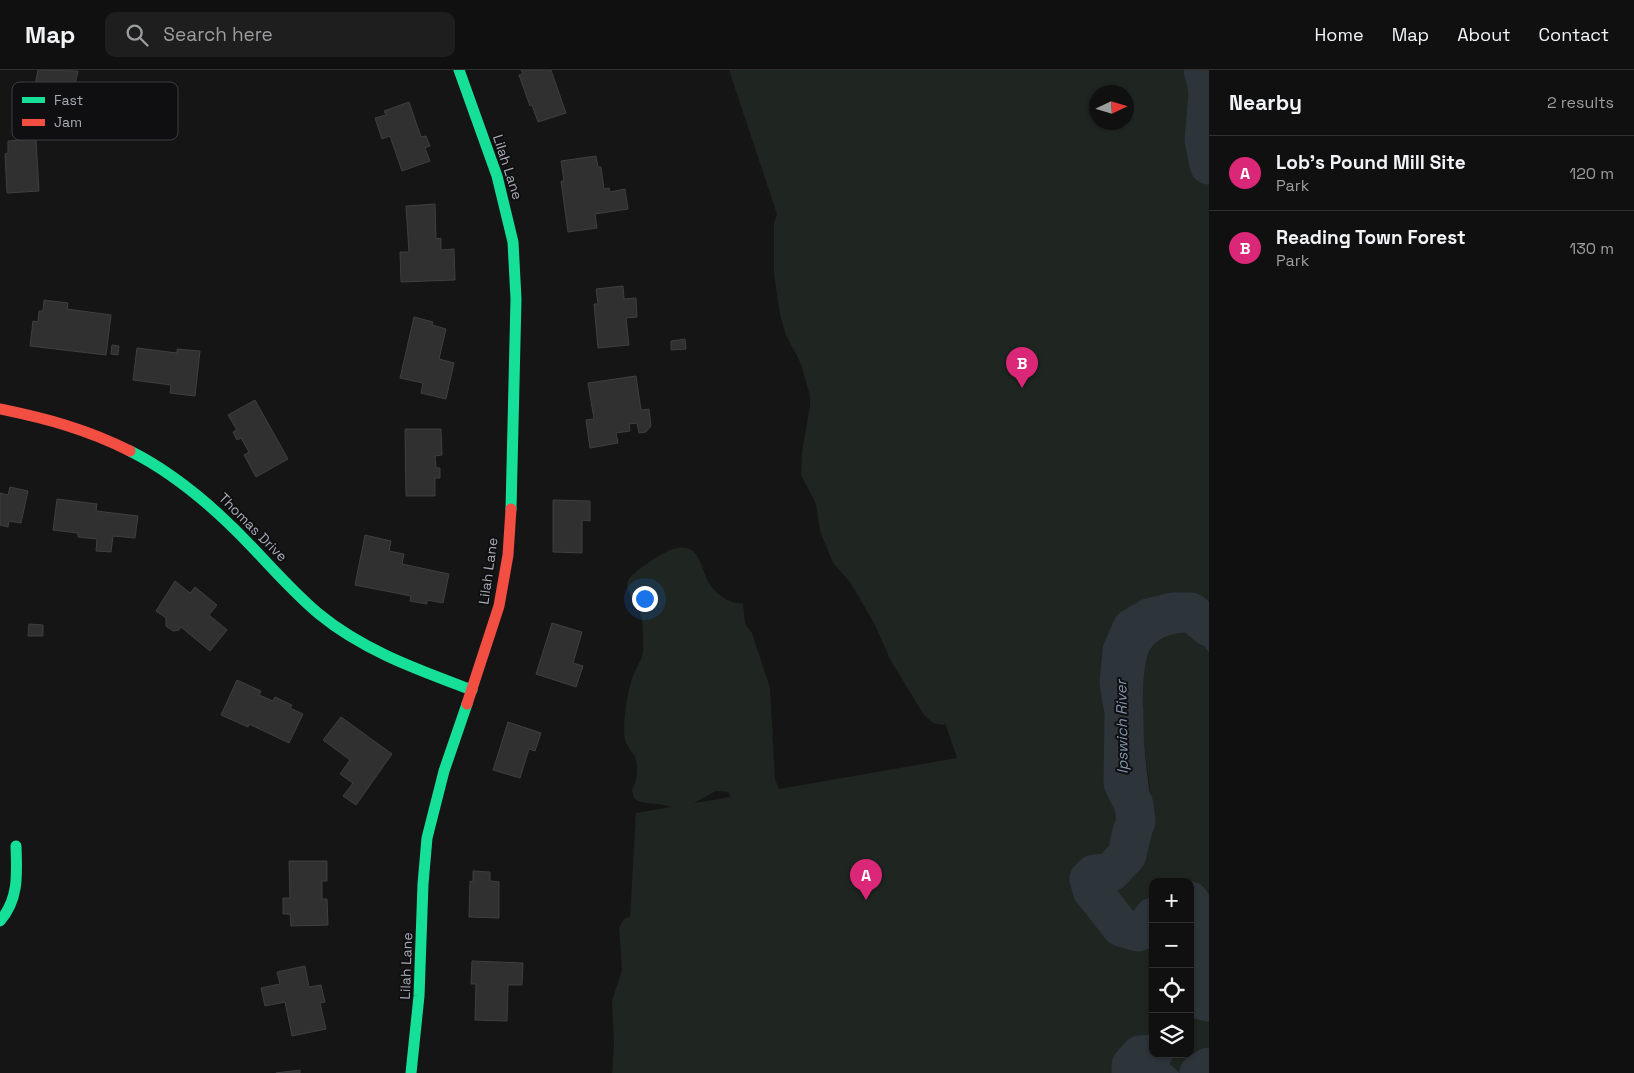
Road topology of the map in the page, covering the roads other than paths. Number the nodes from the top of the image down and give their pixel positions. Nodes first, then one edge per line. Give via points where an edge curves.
1 (459, 70) edge
2 (0, 410) edge
3 (472, 690) junction
4 (16, 846) dead end
5 (0, 921) edge
6 (412, 1073) edge

1 - 3 street, Lilah Lane via 508,218 513,244 515,296 505,573 492,629
2 - 3 street, Thomas Drive via 56,421 146,459 220,514 310,607 332,625 383,655
3 - 6 street, Lilah Lane via 445,764 426,850 419,1010
4 - 5 street via 15,894 10,909

